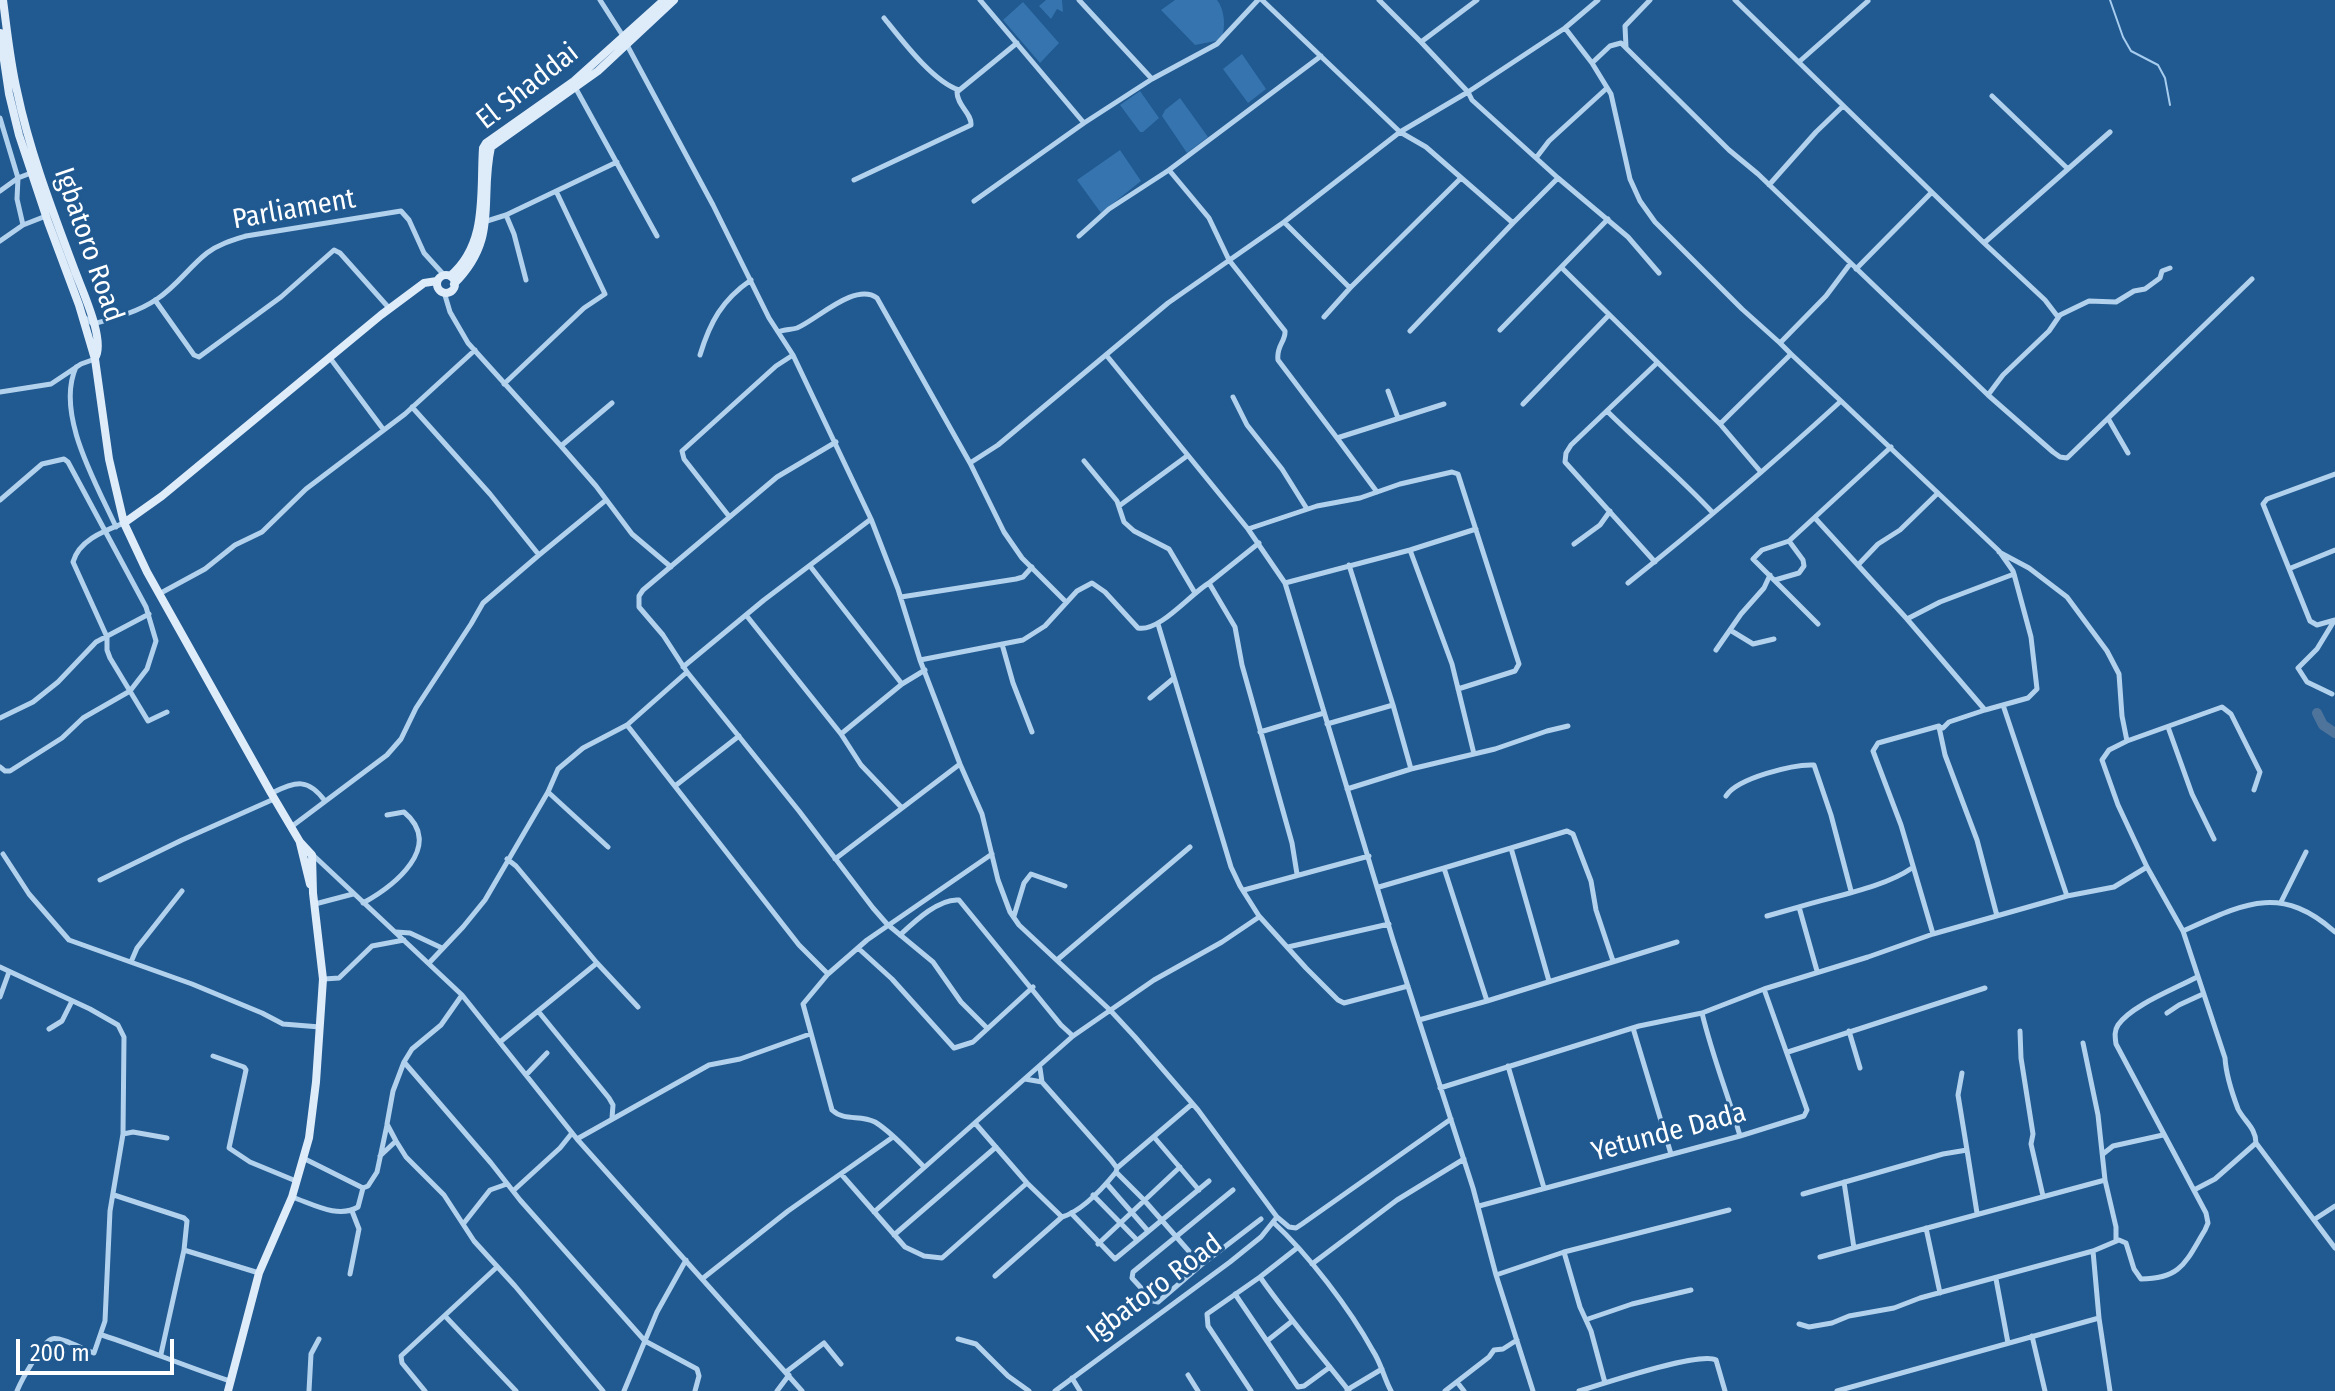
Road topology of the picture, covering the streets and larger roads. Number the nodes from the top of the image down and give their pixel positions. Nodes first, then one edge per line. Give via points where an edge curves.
1 (3, 0) edge
2 (600, 0) edge
3 (664, 0) edge
4 (674, 0) edge
5 (980, 0) edge
6 (1079, 0) edge
7 (1260, 0) edge
8 (1379, 0) edge
9 (1477, 0) edge
10 (1598, 0) edge
11 (1650, 0) edge
12 (1735, 0) edge
13 (1868, 0) edge
14 (884, 18) dead end
15 (1565, 28) junction
16 (0, 33) edge
17 (625, 42) junction
18 (1421, 42) junction
19 (1017, 43) junction
20 (1626, 48) junction
21 (1321, 56) junction
22 (1800, 61) junction
23 (1592, 63) junction
24 (2, 67) edge
25 (1152, 79) junction
26 (575, 87) junction
27 (1607, 88) junction
28 (959, 90) junction
29 (1468, 92) junction
30 (9, 94) junction
31 (1992, 96) dead end
32 (0, 99) edge
33 (1843, 106) junction
34 (0, 118) edge
35 (1084, 123) junction
36 (16, 125) junction
37 (3, 130) junction
38 (1400, 132) junction
39 (2110, 132) dead end
40 (1536, 158) junction
41 (617, 162) junction
42 (2068, 169) junction
43 (1169, 170) junction
44 (31, 173) junction
45 (18, 178) junction
46 (1461, 178) junction
47 (1558, 178) junction
48 (854, 180) dead end
49 (1769, 185) junction
50 (0, 191) edge
51 (556, 191) junction
52 (1931, 193) junction
53 (974, 201) dead end
54 (506, 215) junction
55 (46, 216) junction
56 (1608, 219) junction
57 (487, 221) junction
58 (1284, 222) junction
59 (1513, 223) junction
60 (23, 225) junction
61 (657, 236) dead end
62 (1079, 236) dead end
63 (0, 241) edge
64 (1984, 243) junction
65 (1229, 260) junction
66 (1850, 264) junction
67 (1562, 268) junction
68 (2170, 268) dead end
69 (1856, 269) junction
70 (1659, 273) dead end
71 (446, 279) junction
72 (2252, 279) dead end
73 (526, 280) dead end
74 (751, 280) junction
75 (1350, 288) junction
76 (444, 292) junction
77 (155, 300) junction
78 (390, 309) junction
79 (81, 313) junction
80 (1608, 316) junction
81 (1324, 317) dead end
82 (2058, 317) junction
83 (93, 324) junction
84 (1500, 330) dead end
85 (1410, 331) dead end
86 (778, 332) junction
87 (1780, 343) junction
88 (475, 350) junction
89 (1791, 354) junction
90 (700, 355) dead end
91 (793, 355) junction
92 (1107, 356) junction
93 (330, 358) junction
94 (95, 359) junction
95 (1657, 363) junction
96 (76, 367) junction
97 (504, 384) junction
98 (1388, 391) dead end
99 (0, 392) edge
100 (1988, 395) junction
101 (1233, 397) dead end
102 (1841, 401) junction
103 (612, 403) dead end
104 (1444, 404) dead end
105 (1523, 404) dead end
106 (412, 407) junction
107 (1607, 411) junction
108 (1398, 418) junction
109 (2109, 420) junction
110 (1720, 424) junction
111 (383, 429) junction
112 (1337, 438) junction
113 (836, 442) junction
114 (561, 446) junction
115 (1891, 447) junction
116 (2128, 453) dead end
117 (1187, 456) junction
118 (1084, 461) dead end
119 (970, 463) junction
120 (1760, 471) junction
121 (2335, 474) edge
122 (1377, 492) junction
123 (1938, 493) junction
124 (0, 500) edge
125 (606, 500) junction
126 (1119, 506) junction
127 (1307, 509) junction
128 (1610, 511) junction
129 (1713, 513) junction
130 (728, 515) junction
131 (1815, 518) junction
132 (871, 519) junction
133 (120, 525) junction
134 (1248, 529) junction
135 (1476, 529) junction
136 (105, 530) junction
137 (1789, 541) junction
138 (1259, 543) junction
139 (1574, 544) dead end
140 (1410, 550) junction
141 (2335, 550) edge
142 (1999, 551) junction
143 (539, 555) junction
144 (1655, 562) junction
145 (1349, 565) junction
146 (1858, 565) junction
147 (810, 566) junction
148 (671, 567) junction
149 (1032, 567) junction
150 (2291, 568) junction
151 (2014, 574) junction
152 (1772, 577) junction
153 (1209, 583) junction
154 (1285, 583) junction
155 (1628, 583) dead end
156 (1195, 593) junction
157 (159, 594) junction
158 (901, 597) junction
159 (1066, 602) junction
160 (149, 614) junction
161 (746, 615) junction
162 (1907, 619) junction
163 (2335, 620) edge
164 (1158, 624) junction
165 (1818, 624) dead end
166 (1730, 630) junction
167 (107, 637) junction
168 (1774, 639) dead end
169 (1002, 644) junction
170 (1716, 650) dead end
171 (920, 660) junction
172 (685, 669) junction
173 (925, 670) junction
174 (1174, 678) junction
175 (902, 684) junction
176 (1458, 689) junction
177 (130, 691) junction
178 (2332, 694) dead end
179 (1150, 698) dead end
180 (1393, 705) junction
181 (2003, 705) junction
182 (1985, 710) junction
183 (167, 712) dead end
184 (1324, 713) junction
185 (0, 718) edge
186 (1327, 724) junction
187 (1945, 724) junction
188 (627, 725) junction
189 (1568, 726) dead end
190 (2168, 727) junction
191 (1032, 732) dead end
192 (1260, 732) junction
193 (841, 734) junction
194 (739, 736) junction
195 (2127, 741) junction
196 (1474, 754) junction
197 (960, 764) junction
198 (0, 767) edge
199 (1411, 769) junction
200 (675, 786) junction
201 (1347, 789) junction
202 (2254, 790) dead end
203 (548, 792) junction
204 (272, 796) junction
205 (1726, 796) dead end
206 (325, 801) junction
207 (902, 808) junction
208 (387, 815) dead end
209 (290, 827) junction
210 (2214, 839) dead end
211 (300, 842) junction
212 (608, 847) dead end
213 (1190, 847) dead end
214 (1511, 848) junction
215 (2306, 852) dead end
216 (3, 854) dead end
217 (992, 854) junction
218 (312, 855) junction
219 (1369, 856) junction
220 (507, 859) junction
221 (835, 859) junction
222 (2147, 867) junction
223 (1444, 868) junction
224 (1912, 868) junction
225 (1297, 874) junction
226 (100, 880) dead end
227 (1065, 886) dead end
228 (1379, 887) junction
229 (1244, 890) junction
230 (182, 891) dead end
231 (1851, 891) junction
232 (313, 893) junction
233 (353, 894) junction
234 (2067, 896) junction
235 (2281, 902) junction
236 (363, 903) junction
237 (315, 904) junction
238 (1799, 907) junction
239 (1259, 916) junction
240 (1767, 916) dead end
241 (1997, 916) junction
242 (1013, 917) junction
243 (887, 924) junction
244 (1389, 924) junction
245 (2183, 931) junction
246 (395, 932) junction
247 (2335, 932) edge
248 (1933, 934) junction
249 (900, 935) junction
250 (404, 940) junction
251 (1677, 942) dead end
252 (1287, 947) junction
253 (858, 948) junction
254 (442, 949) junction
255 (1057, 960) junction
256 (1613, 961) junction
257 (131, 962) junction
258 (429, 963) junction
259 (597, 963) junction
260 (0, 967) edge
261 (1817, 971) junction
262 (9, 972) junction
263 (828, 974) junction
264 (2197, 977) junction
265 (323, 979) junction
266 (1549, 981) junction
267 (1408, 986) junction
268 (1033, 987) junction
269 (1985, 988) dead end
270 (1764, 989) junction
271 (2203, 994) junction
272 (462, 995) junction
273 (0, 997) edge
274 (72, 1001) junction
275 (1487, 1001) junction
276 (638, 1007) dead end
277 (1110, 1010) junction
278 (538, 1011) junction
279 (1702, 1013) junction
280 (2167, 1013) dead end
281 (1419, 1020) junction
282 (320, 1027) junction
283 (987, 1028) junction
284 (1633, 1028) junction
285 (49, 1029) dead end
286 (1849, 1031) junction
287 (2020, 1031) dead end
288 (810, 1034) junction
289 (1073, 1036) junction
290 (500, 1042) junction
291 (2083, 1043) dead end
292 (1788, 1052) junction
293 (547, 1053) dead end
294 (213, 1056) dead end
295 (404, 1062) junction
296 (1508, 1066) junction
297 (1040, 1067) junction
298 (1860, 1068) dead end
299 (1962, 1073) dead end
300 (526, 1075) junction
301 (1025, 1079) junction
302 (1042, 1082) junction
303 (1440, 1088) junction
304 (1192, 1104) junction
305 (612, 1119) junction
306 (1451, 1119) junction
307 (975, 1123) junction
308 (387, 1124) junction
309 (572, 1133) junction
310 (123, 1134) junction
311 (2163, 1135) junction
312 (1740, 1136) junction
313 (893, 1137) junction
314 (1154, 1137) junction
315 (167, 1138) dead end
316 (577, 1139) junction
317 (396, 1141) junction
318 (2256, 1143) junction
319 (996, 1147) junction
320 (1967, 1150) junction
321 (1671, 1154) junction
322 (2103, 1154) junction
323 (379, 1157) junction
324 (305, 1159) junction
325 (1464, 1159) junction
326 (924, 1167) junction
327 (1180, 1167) junction
328 (1116, 1170) junction
329 (842, 1175) junction
330 (2105, 1180) junction
331 (297, 1181) junction
332 (1209, 1181) dead end
333 (1844, 1182) junction
334 (1027, 1183) junction
335 (507, 1184) junction
336 (1107, 1184) junction
337 (363, 1188) junction
338 (1544, 1188) junction
339 (1199, 1190) junction
340 (1233, 1190) dead end
341 (2194, 1190) junction
342 (513, 1191) junction
343 (1803, 1194) dead end
344 (114, 1195) junction
345 (1093, 1195) junction
346 (2043, 1196) junction
347 (292, 1197) junction
348 (1144, 1200) junction
349 (1479, 1206) junction
350 (2335, 1206) edge
351 (1729, 1210) dead end
352 (352, 1211) junction
353 (874, 1212) junction
354 (1131, 1212) junction
355 (1071, 1213) junction
356 (1977, 1213) junction
357 (1062, 1217) junction
358 (1261, 1219) dead end
359 (2315, 1219) junction
360 (1162, 1220) junction
361 (1275, 1220) junction
362 (1120, 1222) junction
363 (464, 1223) junction
364 (1926, 1228) junction
365 (1148, 1231) junction
366 (894, 1235) junction
367 (1176, 1236) junction
368 (1137, 1240) junction
369 (2116, 1241) junction
370 (1098, 1244) junction
371 (1297, 1248) junction
372 (1854, 1248) junction
373 (2335, 1248) edge
374 (184, 1250) junction
375 (2093, 1251) junction
376 (1564, 1252) junction
377 (1820, 1257) dead end
378 (686, 1260) junction
379 (1312, 1264) junction
380 (1201, 1265) junction
381 (497, 1267) junction
382 (259, 1273) junction
383 (350, 1274) dead end
384 (1496, 1275) junction
385 (995, 1276) dead end
386 (1260, 1277) junction
387 (702, 1279) junction
388 (1996, 1279) junction
389 (1691, 1290) dead end
390 (1940, 1293) junction
391 (1235, 1294) junction
392 (445, 1316) junction
393 (2099, 1318) junction
394 (1588, 1319) junction
395 (1291, 1322) junction
396 (1799, 1324) dead end
397 (102, 1335) junction
398 (2032, 1336) junction
399 (319, 1339) dead end
400 (958, 1339) dead end
401 (1517, 1340) junction
402 (645, 1341) junction
403 (1267, 1341) junction
404 (2008, 1343) junction
405 (161, 1354) junction
406 (841, 1364) dead end
407 (1330, 1367) junction
408 (1382, 1369) junction
409 (787, 1374) junction
410 (1188, 1375) dead end
411 (1072, 1378) junction
412 (230, 1381) junction
413 (1457, 1382) junction
414 (1605, 1383) junction
415 (1300, 1389) edge
416 (17, 1391) edge
417 (228, 1391) edge
418 (309, 1391) edge
419 (425, 1391) edge
420 (516, 1391) edge
421 (603, 1391) edge
422 (624, 1391) edge
423 (695, 1391) edge
424 (777, 1391) edge
425 (802, 1391) edge
426 (1029, 1391) edge
427 (1055, 1391) edge
428 (1080, 1391) edge
429 (1198, 1391) edge
430 (1251, 1391) edge
431 (1348, 1391) edge
432 (1391, 1391) edge
433 (1445, 1391) edge
434 (1464, 1391) edge
435 (1533, 1391) edge
436 (1579, 1391) edge
437 (1725, 1391) edge
438 (1837, 1391) edge
439 (2045, 1391) edge
440 (2110, 1391) edge

1 - 83 street, Igbatoro Road via 23,119
2 - 17 street
3 - 17 street, El Shaddai
4 - 17 street
5 - 19 street
6 - 25 street
7 - 21 street
7 - 25 street via 1217,44
8 - 18 street
9 - 18 street
10 - 15 street
11 - 20 street via 1625,26
12 - 22 street
13 - 22 street
14 - 28 street via 921,62
15 - 23 street
15 - 29 street
16 - 24 street, Igbatoro Road
17 - 26 street
17 - 71 street, El Shaddai via 486,143 478,232 464,263
17 - 74 street
18 - 29 street
19 - 28 street
19 - 35 street
20 - 23 street via 1616,43
20 - 49 street
21 - 38 street
21 - 43 street
22 - 33 street
23 - 27 street
24 - 30 street, Igbatoro Road
25 - 35 street
26 - 41 street
26 - 57 street via 491,147
27 - 40 street
27 - 87 street via 1640,201 1655,222
28 - 48 street via 958,102 971,125
29 - 38 street
29 - 40 street
30 - 32 street
30 - 36 street, Igbatoro Road
31 - 42 street
33 - 49 street
33 - 52 street
34 - 37 street
35 - 53 street
36 - 37 street
36 - 44 street, Igbatoro Road
37 - 45 street
38 - 46 street
38 - 58 street
39 - 42 street
40 - 47 street
41 - 51 street
41 - 61 street
42 - 64 street
43 - 62 street via 1117,202
43 - 65 street via 1209,218
44 - 45 street
44 - 55 street, Igbatoro Road
45 - 50 street
45 - 60 street
46 - 59 street
46 - 75 street
47 - 56 street
47 - 59 street
49 - 66 street
51 - 54 street
51 - 97 street via 604,296 584,308
52 - 64 street
52 - 69 street
54 - 57 street
54 - 73 street
55 - 60 street
55 - 79 street, Igbatoro Road
56 - 67 street
56 - 70 street
57 - 71 street via 478,252 464,274
58 - 65 street
58 - 75 street
59 - 85 street
60 - 63 street
64 - 82 street
65 - 92 street
65 - 112 street via 1285,331 1278,360
66 - 69 street
66 - 87 street
67 - 80 street
67 - 84 street
68 - 82 street via 2145,289 2116,302 2089,301
69 - 100 street
71 - 76 street via 439,289
71 - 76 street via 452,289
71 - 77 street, Parliament via 401,211 224,243
71 - 78 street via 424,283
72 - 109 street
74 - 86 street
74 - 90 street via 716,313
75 - 81 street
76 - 88 street via 450,312
77 - 78 street via 199,357 334,250
77 - 83 street, Parliament
78 - 93 street
79 - 83 street
79 - 94 street, Igbatoro Road
80 - 95 street
80 - 105 street
82 - 100 street
83 - 94 street, Igbatoro Road via 99,348
86 - 91 street
86 - 119 street via 797,328 855,295 874,296
87 - 89 street
88 - 97 street
88 - 106 street
89 - 102 street
89 - 110 street
91 - 113 street
91 - 130 street via 682,451
92 - 117 street
92 - 119 street
93 - 111 street
93 - 133 street
94 - 96 street
94 - 133 street
95 - 107 street
95 - 110 street
96 - 99 street via 51,384
96 - 133 street via 69,385 73,426
97 - 114 street
98 - 108 street
100 - 109 street via 2064,458
101 - 127 street
102 - 115 street
102 - 120 street
103 - 114 street
104 - 108 street
106 - 111 street
106 - 143 street
107 - 128 street via 1571,445 1565,462
107 - 129 street
108 - 112 street
109 - 116 street
110 - 120 street
111 - 157 street via 306,489 262,532
112 - 122 street
113 - 130 street
113 - 132 street
114 - 125 street
115 - 123 street
115 - 131 street
117 - 126 street
117 - 134 street
118 - 126 street
119 - 149 street via 1004,532
120 - 129 street
121 - 150 street via 2263,504
122 - 127 street
122 - 135 street via 1455,472
123 - 142 street
123 - 146 street
124 - 136 street via 42,464 64,459
125 - 143 street
125 - 148 street via 632,534
126 - 156 street via 1134,531 1169,549
127 - 134 street
128 - 139 street
128 - 144 street
129 - 144 street
130 - 148 street
131 - 137 street
131 - 146 street
132 - 147 street
132 - 158 street
133 - 136 street
133 - 157 street
134 - 138 street
135 - 140 street
135 - 176 street via 1519,664 1515,671
136 - 160 street
136 - 167 street via 89,540 73,562
137 - 152 street via 1804,566 1799,573
137 - 152 street via 1755,554 1756,564
138 - 153 street
138 - 154 street
140 - 145 street
140 - 176 street
141 - 150 street
142 - 151 street
142 - 195 street via 2067,597 2107,651 2119,674
143 - 206 street via 478,609 401,739
144 - 155 street
145 - 154 street
145 - 180 street
146 - 162 street
147 - 161 street
147 - 175 street
148 - 172 street via 643,590 639,607
149 - 158 street via 1016,579
149 - 159 street
150 - 163 street via 2310,621 2317,625
151 - 162 street
151 - 181 street via 2031,637 2037,689 2028,698
152 - 165 street
152 - 166 street
153 - 156 street
153 - 192 street via 1235,627
154 - 184 street
156 - 164 street
157 - 204 street
158 - 171 street
159 - 164 street via 1092,583 1138,628
159 - 169 street via 1037,632
160 - 167 street
160 - 177 street via 156,641 153,655
161 - 172 street
161 - 193 street
162 - 182 street
163 - 178 street via 2314,654 2298,668 2307,682
164 - 174 street
166 - 168 street via 1753,644
166 - 170 street
167 - 177 street via 107,650
167 - 185 street via 33,702
169 - 171 street
169 - 191 street
171 - 173 street
172 - 188 street
172 - 194 street
173 - 175 street
173 - 197 street
174 - 179 street
174 - 229 street via 1231,867
175 - 193 street
176 - 196 street
177 - 183 street via 148,721
177 - 198 street via 10,771
180 - 186 street
180 - 199 street
181 - 182 street
181 - 234 street
182 - 187 street
184 - 186 street
184 - 192 street
186 - 201 street
187 - 224 street via 1878,743 1873,751
187 - 241 street via 1939,727 1945,755 1977,840
188 - 200 street
188 - 203 street via 570,757
189 - 196 street
190 - 195 street
190 - 202 street via 2225,708 2260,772
190 - 210 street
192 - 225 street
193 - 207 street via 861,765
194 - 200 street
194 - 221 street
195 - 222 street via 2102,760
196 - 199 street
197 - 207 street
197 - 217 street
199 - 201 street
200 - 263 street via 799,945
201 - 219 street
203 - 212 street
203 - 220 street
204 - 206 street via 301,783
204 - 209 street
204 - 226 street
205 - 231 street via 1746,781 1814,765
206 - 209 street
207 - 221 street
208 - 236 street via 404,812 410,817 419,838 416,859
209 - 211 street
211 - 218 street
211 - 232 street
213 - 255 street
214 - 223 street
214 - 256 street via 1567,831 1573,834
214 - 266 street
215 - 235 street
216 - 257 street via 69,940
217 - 242 street
217 - 243 street
218 - 232 street
218 - 233 street
219 - 225 street
219 - 228 street
220 - 254 street via 477,911
220 - 259 street
221 - 243 street
222 - 234 street via 2114,887
222 - 245 street
223 - 228 street
223 - 275 street
224 - 231 street via 1887,883
224 - 248 street
225 - 229 street
227 - 242 street via 1031,874
228 - 244 street
229 - 239 street
230 - 257 street
231 - 238 street
232 - 237 street
233 - 236 street
233 - 237 street
234 - 241 street
235 - 245 street via 2232,909
235 - 247 street via 2303,908
236 - 246 street
237 - 265 street
238 - 240 street
238 - 261 street
239 - 252 street
239 - 277 street
241 - 248 street
242 - 255 street
243 - 249 street
243 - 253 street
244 - 252 street
244 - 267 street
245 - 264 street
246 - 250 street
246 - 254 street via 406,931
248 - 261 street
249 - 268 street via 956,898
249 - 283 street via 933,962
250 - 258 street
250 - 265 street via 372,946 339,978
251 - 256 street
252 - 267 street via 1344,1003
253 - 263 street
253 - 283 street via 954,1048 973,1042
254 - 258 street
255 - 277 street
256 - 266 street
257 - 282 street via 283,1024
258 - 272 street
259 - 276 street
259 - 278 street
260 - 262 street
261 - 270 street
262 - 273 street
262 - 274 street
263 - 288 street via 803,1004
264 - 271 street
264 - 311 street via 2128,1015 2114,1034
265 - 282 street
266 - 275 street
267 - 281 street
268 - 283 street
268 - 289 street
269 - 286 street
270 - 279 street
270 - 292 street
271 - 280 street
271 - 318 street via 2239,1112
272 - 290 street
272 - 295 street
274 - 285 street via 62,1021
274 - 310 street via 121,1029
275 - 281 street
277 - 289 street
277 - 304 street
278 - 290 street
278 - 305 street via 609,1098
279 - 284 street
279 - 312 street
281 - 303 street
282 - 324 street
284 - 296 street
284 - 321 street
286 - 292 street
286 - 298 street
287 - 346 street via 2031,1144
288 - 305 street via 709,1065
288 - 313 street via 832,1110 845,1118 873,1121
289 - 297 street
290 - 300 street
291 - 322 street
292 - 312 street, Yetunde Dada via 1806,1113
293 - 300 street
294 - 331 street via 246,1070 229,1148
295 - 308 street
295 - 335 street
296 - 303 street
296 - 338 street
297 - 301 street
297 - 302 street
299 - 320 street via 1958,1095
300 - 309 street
301 - 302 street
301 - 307 street
302 - 328 street
303 - 306 street
304 - 314 street
304 - 361 street
305 - 316 street
306 - 325 street
306 - 361 street via 1296,1228
307 - 319 street
307 - 326 street
308 - 317 street
308 - 323 street
309 - 316 street
309 - 342 street
310 - 315 street
310 - 344 street
311 - 322 street via 2113,1146
311 - 341 street
312 - 321 street, Yetunde Dada
313 - 326 street
313 - 329 street
314 - 327 street
314 - 328 street
316 - 378 street
317 - 323 street
317 - 363 street
318 - 341 street
318 - 359 street
319 - 334 street
319 - 366 street
320 - 333 street
320 - 356 street
321 - 338 street, Yetunde Dada
322 - 330 street
323 - 337 street via 372,1182
324 - 331 street
324 - 337 street
325 - 349 street
325 - 379 street via 1397,1200
326 - 353 street
327 - 339 street
327 - 348 street
328 - 336 street
328 - 348 street
329 - 353 street
329 - 387 street
330 - 346 street
330 - 369 street
331 - 347 street
332 - 339 street
333 - 343 street
333 - 372 street
334 - 357 street
334 - 366 street via 942,1258 917,1254
335 - 342 street
335 - 363 street via 490,1190
336 - 345 street
336 - 354 street
337 - 352 street
338 - 349 street, Yetunde Dada
339 - 360 street
340 - 367 street
341 - 369 street via 2208,1223 2177,1271 2141,1279 2126,1243
342 - 402 street
344 - 374 street via 184,1218
344 - 397 street
345 - 355 street
345 - 362 street
346 - 356 street
347 - 352 street via 334,1212
347 - 382 street
348 - 354 street
348 - 360 street
349 - 384 street
350 - 359 street
351 - 376 street
352 - 383 street via 359,1229
353 - 366 street
354 - 362 street
354 - 365 street
355 - 357 street
355 - 370 street
356 - 364 street
357 - 385 street
358 - 380 street
359 - 373 street
360 - 365 street
360 - 367 street
361 - 371 street
361 - 411 street, Igbatoro Road via 1230,1262
362 - 368 street
362 - 370 street
363 - 381 street
364 - 372 street
364 - 390 street
365 - 368 street
367 - 380 street
367 - 380 street via 1132,1278 1158,1302
368 - 370 street via 1115,1259
369 - 375 street
371 - 379 street
371 - 386 street
372 - 377 street
374 - 382 street
374 - 405 street
375 - 388 street
375 - 393 street
376 - 384 street
376 - 394 street
378 - 387 street
378 - 402 street
379 - 408 street
381 - 392 street
381 - 421 street
382 - 412 street
384 - 401 street
386 - 391 street
386 - 395 street
387 - 409 street
388 - 390 street
388 - 404 street
389 - 394 street
390 - 396 street via 1832,1323
391 - 403 street
391 - 430 street via 1208,1311 1206,1319
392 - 419 street via 401,1356
392 - 420 street
393 - 398 street
393 - 440 street
394 - 414 street
395 - 403 street
395 - 407 street
397 - 405 street
397 - 416 street via 94,1353 56,1338 48,1341
398 - 404 street
398 - 439 street
399 - 418 street via 311,1354
400 - 426 street via 976,1344
401 - 413 street via 1494,1350
401 - 435 street
402 - 422 street
402 - 423 street via 693,1365 699,1376
403 - 415 street
404 - 438 street
405 - 412 street
406 - 409 street via 824,1343
407 - 415 street
407 - 431 street
408 - 431 street
408 - 432 street
409 - 424 street
409 - 425 street
410 - 429 street
411 - 427 street, Igbatoro Road
411 - 428 street
412 - 417 street
413 - 433 street
413 - 434 street
414 - 436 street
414 - 437 street via 1710,1357 1716,1360

